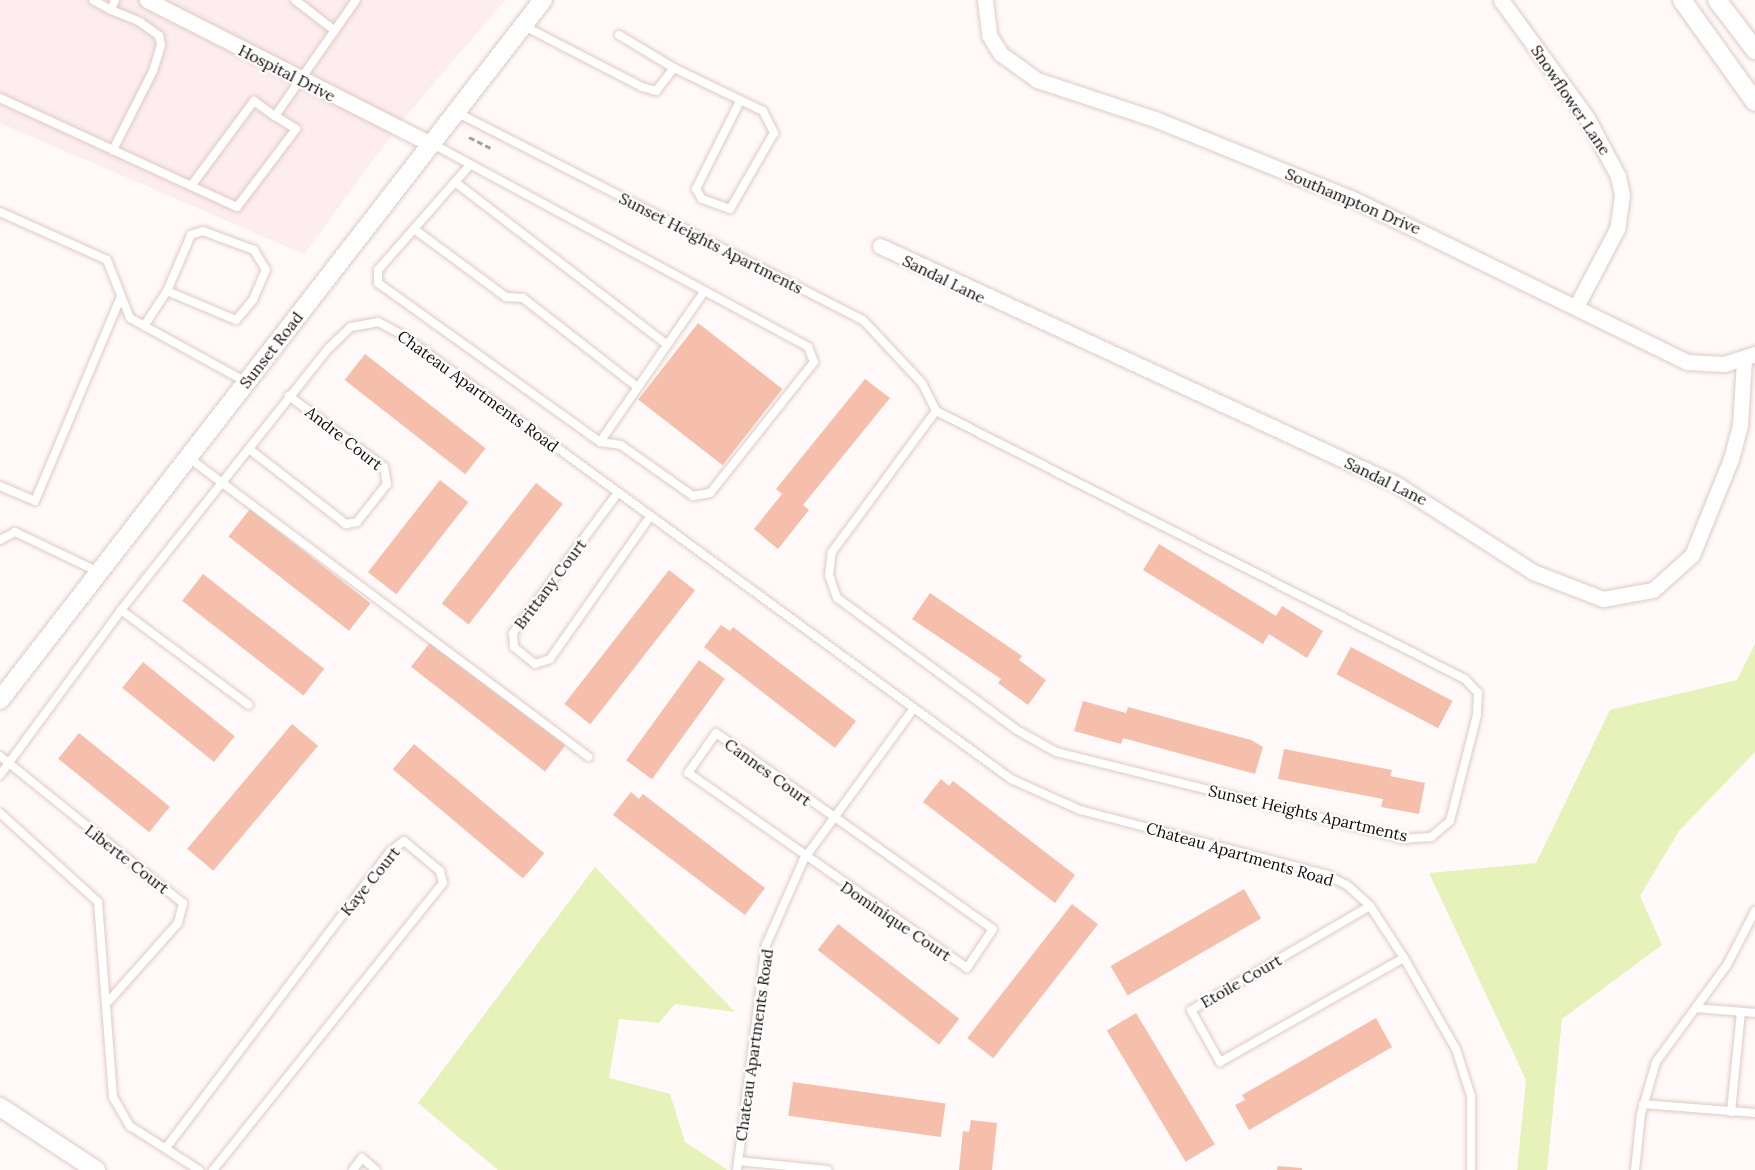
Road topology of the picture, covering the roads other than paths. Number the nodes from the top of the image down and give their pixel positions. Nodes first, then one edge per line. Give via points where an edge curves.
1 (93, 0) edge
2 (115, 0) edge
3 (147, 0) edge
4 (295, 0) edge
5 (356, 0) edge
6 (543, 0) edge
7 (985, 0) edge
8 (1501, 0) edge
9 (1682, 0) edge
10 (1717, 0) edge
11 (111, 10) junction
12 (522, 26) junction
13 (334, 30) junction
14 (619, 35) dead end
15 (1755, 50) edge
16 (674, 68) junction
17 (299, 79) junction
18 (0, 98) edge
19 (1755, 102) edge
20 (739, 103) junction
21 (455, 111) junction
22 (275, 116) junction
23 (429, 143) junction
24 (113, 150) junction
25 (470, 165) junction
26 (454, 182) junction
27 (191, 186) junction
28 (0, 212) edge
29 (414, 229) junction
30 (880, 246) dead end
31 (167, 291) junction
32 (704, 292) junction
33 (122, 296) junction
34 (1577, 306) junction
35 (144, 326) junction
36 (666, 344) junction
37 (1750, 357) edge
38 (246, 382) junction
39 (636, 386) junction
40 (289, 396) junction
41 (936, 411) junction
42 (600, 442) junction
43 (249, 449) junction
44 (188, 457) junction
45 (223, 483) junction
46 (0, 486) edge
47 (617, 494) junction
48 (649, 518) junction
49 (0, 540) edge
50 (99, 572) junction
51 (121, 610) junction
52 (3, 690) edge
53 (249, 705) dead end
54 (912, 711) junction
55 (0, 756) edge
56 (588, 757) dead end
57 (6, 764) junction
58 (0, 775) edge
59 (0, 813) edge
60 (832, 818) junction
61 (804, 859) junction
62 (1370, 906) junction
63 (1755, 911) edge
64 (1404, 958) junction
65 (107, 1003) junction
66 (1696, 1008) junction
67 (1741, 1012) junction
68 (1755, 1013) edge
69 (1643, 1104) junction
70 (0, 1107) edge
71 (1731, 1112) junction
72 (1755, 1113) edge
73 (166, 1148) junction
74 (738, 1166) edge
75 (96, 1170) edge
76 (199, 1170) edge
77 (213, 1170) edge
78 (353, 1170) edge
79 (376, 1170) edge
80 (828, 1170) edge
81 (1471, 1170) edge
82 (1635, 1170) edge

1 - 11 lane
2 - 11 lane
3 - 17 street, Hospital Drive
4 - 13 lane
5 - 13 lane
6 - 12 street, Sunset Road
7 - 34 street, Southampton Drive via 989,35 1001,54 1037,80 1155,118 1326,187
8 - 34 street, Snowflower Lane via 1587,118 1618,176 1622,195 1617,229
9 - 19 street
10 - 15 street
11 - 24 lane via 140,22 159,36 161,45 153,71
12 - 16 lane via 656,91
12 - 21 street, Sunset Road
13 - 17 lane
14 - 16 lane
16 - 20 lane
17 - 22 lane
17 - 23 street, Hospital Drive
18 - 24 lane
20 - 20 lane via 696,189 702,199 730,209 774,133 763,111
21 - 23 street, Sunset Road
21 - 41 lane, Sunset Heights Apartments via 863,320 922,383
22 - 27 lane via 254,101
22 - 27 lane via 296,129 237,207
23 - 25 lane
23 - 38 street, Sunset Road
24 - 27 lane
25 - 26 lane
25 - 32 lane
26 - 29 lane
26 - 36 lane
28 - 33 lane via 107,260
29 - 39 lane via 506,297 523,298
29 - 42 lane via 378,270 378,283
30 - 37 street, Sandal Lane via 1396,484 1533,572 1604,599 1653,590 1692,555 1731,459
31 - 31 lane via 236,320 253,300 266,270 254,250 203,231 191,235
31 - 35 lane
32 - 36 lane
32 - 42 lane via 808,347 814,362 710,493 693,496 621,445
33 - 35 lane via 130,318
33 - 46 lane via 35,501
34 - 37 street, Southampton Drive via 1687,362 1706,366
35 - 38 lane
36 - 39 lane
38 - 44 street, Sunset Road
39 - 42 lane
40 - 43 lane, Chateau Apartments Road
40 - 43 lane, Andre Court via 384,467 387,484 357,522 346,524
40 - 47 lane, Chateau Apartments Road via 340,336 363,322 378,322 404,336
41 - 41 lane, Sunset Heights Apartments via 832,552 829,575 837,598 1017,730 1056,752 1405,839 1431,837 1450,821 1477,716 1478,693 1465,679
43 - 45 lane, Chateau Apartments Road
44 - 45 lane
44 - 50 street, Sunset Road
45 - 51 lane, Chateau Apartments Road
45 - 56 lane
47 - 48 lane, Chateau Apartments Road
47 - 48 lane, Brittany Court via 513,633 514,647 535,664 550,659
48 - 54 lane, Chateau Apartments Road
49 - 50 lane via 15,532
50 - 52 street, Sunset Road
51 - 53 lane
51 - 57 lane, Chateau Apartments Road
54 - 60 lane, Chateau Apartments Road
54 - 62 lane, Chateau Apartments Road via 1034,792 1080,810 1327,875
55 - 57 lane, Liberte Court
57 - 58 lane, Chateau Apartments Road
57 - 65 lane, Liberte Court via 183,903 178,923
59 - 65 lane via 98,902
60 - 61 lane, Chateau Apartments Road
60 - 61 lane, Cannes Court via 716,733 688,773
60 - 61 lane, Dominique Court via 993,929 967,968
61 - 74 lane, Chateau Apartments Road via 766,945
62 - 64 lane, Chateau Apartments Road
62 - 64 lane, Etoile Court via 1191,1010 1220,1062
63 - 66 lane via 1727,965
64 - 81 lane, Chateau Apartments Road via 1465,1072 1473,1120
65 - 73 lane via 113,1098 130,1126
66 - 67 lane
66 - 69 lane via 1656,1062
67 - 68 lane
67 - 71 lane
69 - 71 lane
69 - 82 lane
70 - 75 street
71 - 72 lane
73 - 76 lane
73 - 77 lane, Kaye Court via 391,851 404,841 440,871 443,883
74 - 80 lane
78 - 79 lane via 362,1158

